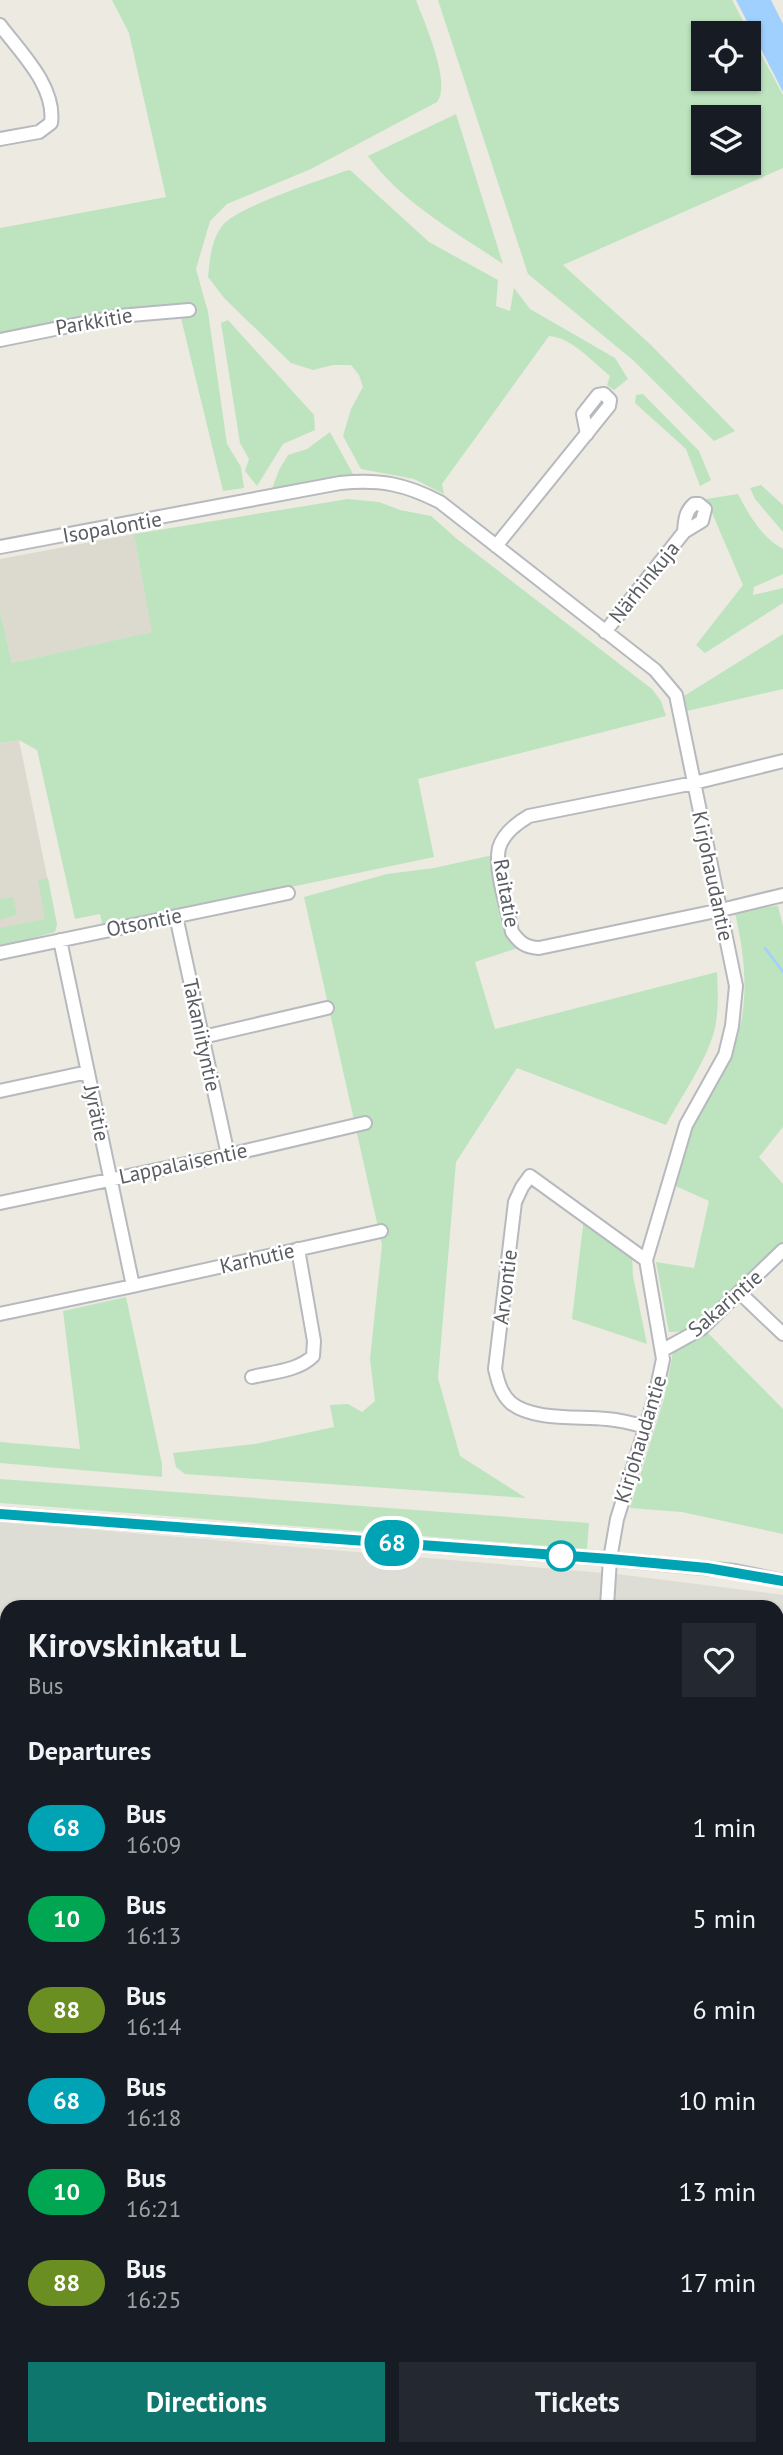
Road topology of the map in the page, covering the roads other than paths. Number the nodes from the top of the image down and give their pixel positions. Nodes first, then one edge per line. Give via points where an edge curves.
1 (0, 25) edge
2 (0, 139) edge
3 (189, 310) dead end
4 (0, 340) edge
5 (587, 434) dead end
6 (225, 506) joint
7 (684, 532) dead end
8 (496, 546) junction
9 (0, 547) edge
10 (605, 632) junction
11 (783, 761) edge
12 (694, 783) junction
13 (288, 893) dead end
14 (783, 895) edge
15 (721, 910) junction
16 (176, 916) junction
17 (60, 940) junction
18 (0, 953) edge
19 (327, 1008) dead end
20 (203, 1037) junction
21 (88, 1072) junction
22 (0, 1091) edge
23 (365, 1123) dead end
24 (228, 1155) junction
25 (110, 1178) junction
26 (0, 1203) edge
27 (381, 1231) dead end
28 (298, 1249) junction
29 (783, 1250) edge
30 (646, 1260) junction
31 (134, 1286) junction
32 (740, 1293) junction
33 (0, 1314) edge
34 (783, 1334) edge
35 (663, 1350) junction
36 (252, 1377) dead end
37 (645, 1427) junction
38 (0, 1514) edge
39 (610, 1559) junction
40 (783, 1581) edge
41 (607, 1600) edge

1 - 2 street via 41,80 52,115 39,132
3 - 4 street, Parkkitie via 119,316
5 - 8 street
6 - 8 street, Kirjohaudantie via 340,483 390,483 440,502
6 - 9 street, Isopalontie
7 - 10 street, Närhinkuja
8 - 10 street, Kirjohaudantie
10 - 12 street, Kirjohaudantie via 655,670 676,695
11 - 12 street
12 - 15 street, Kirjohaudantie
12 - 15 street, Raitatie via 529,816 517,823 500,847 498,861 512,932 527,948 539,948
13 - 16 street, Otsontie
14 - 15 street
15 - 30 street, Kirjohaudantie via 736,986 732,1026 724,1055 686,1125
16 - 17 street, Otsontie
16 - 20 street, Takaniityntie
17 - 18 street, Otsontie
17 - 21 street, Jyrätie
19 - 20 street
20 - 24 street, Takaniityntie
21 - 22 street
21 - 25 street, Jyrätie
23 - 24 street, Lappalaisentie
24 - 25 street, Lappalaisentie
25 - 26 street, Lappalaisentie
25 - 31 street, Jyrätie
27 - 28 street, Karhutie
28 - 31 street, Karhutie
28 - 36 street via 313,1356 293,1368
29 - 32 street, Sakarintie
30 - 35 street, Kirjohaudantie
30 - 37 street, Arvontie via 530,1176 515,1202 495,1369 505,1395 526,1410
31 - 33 street, Karhutie
32 - 34 street
32 - 35 street, Sakarintie via 701,1329
35 - 37 street, Kirjohaudantie
37 - 39 street, Kirjohaudantie via 622,1498
38 - 39 street
39 - 40 street via 725,1570
39 - 41 street, Kirjohaudantie

